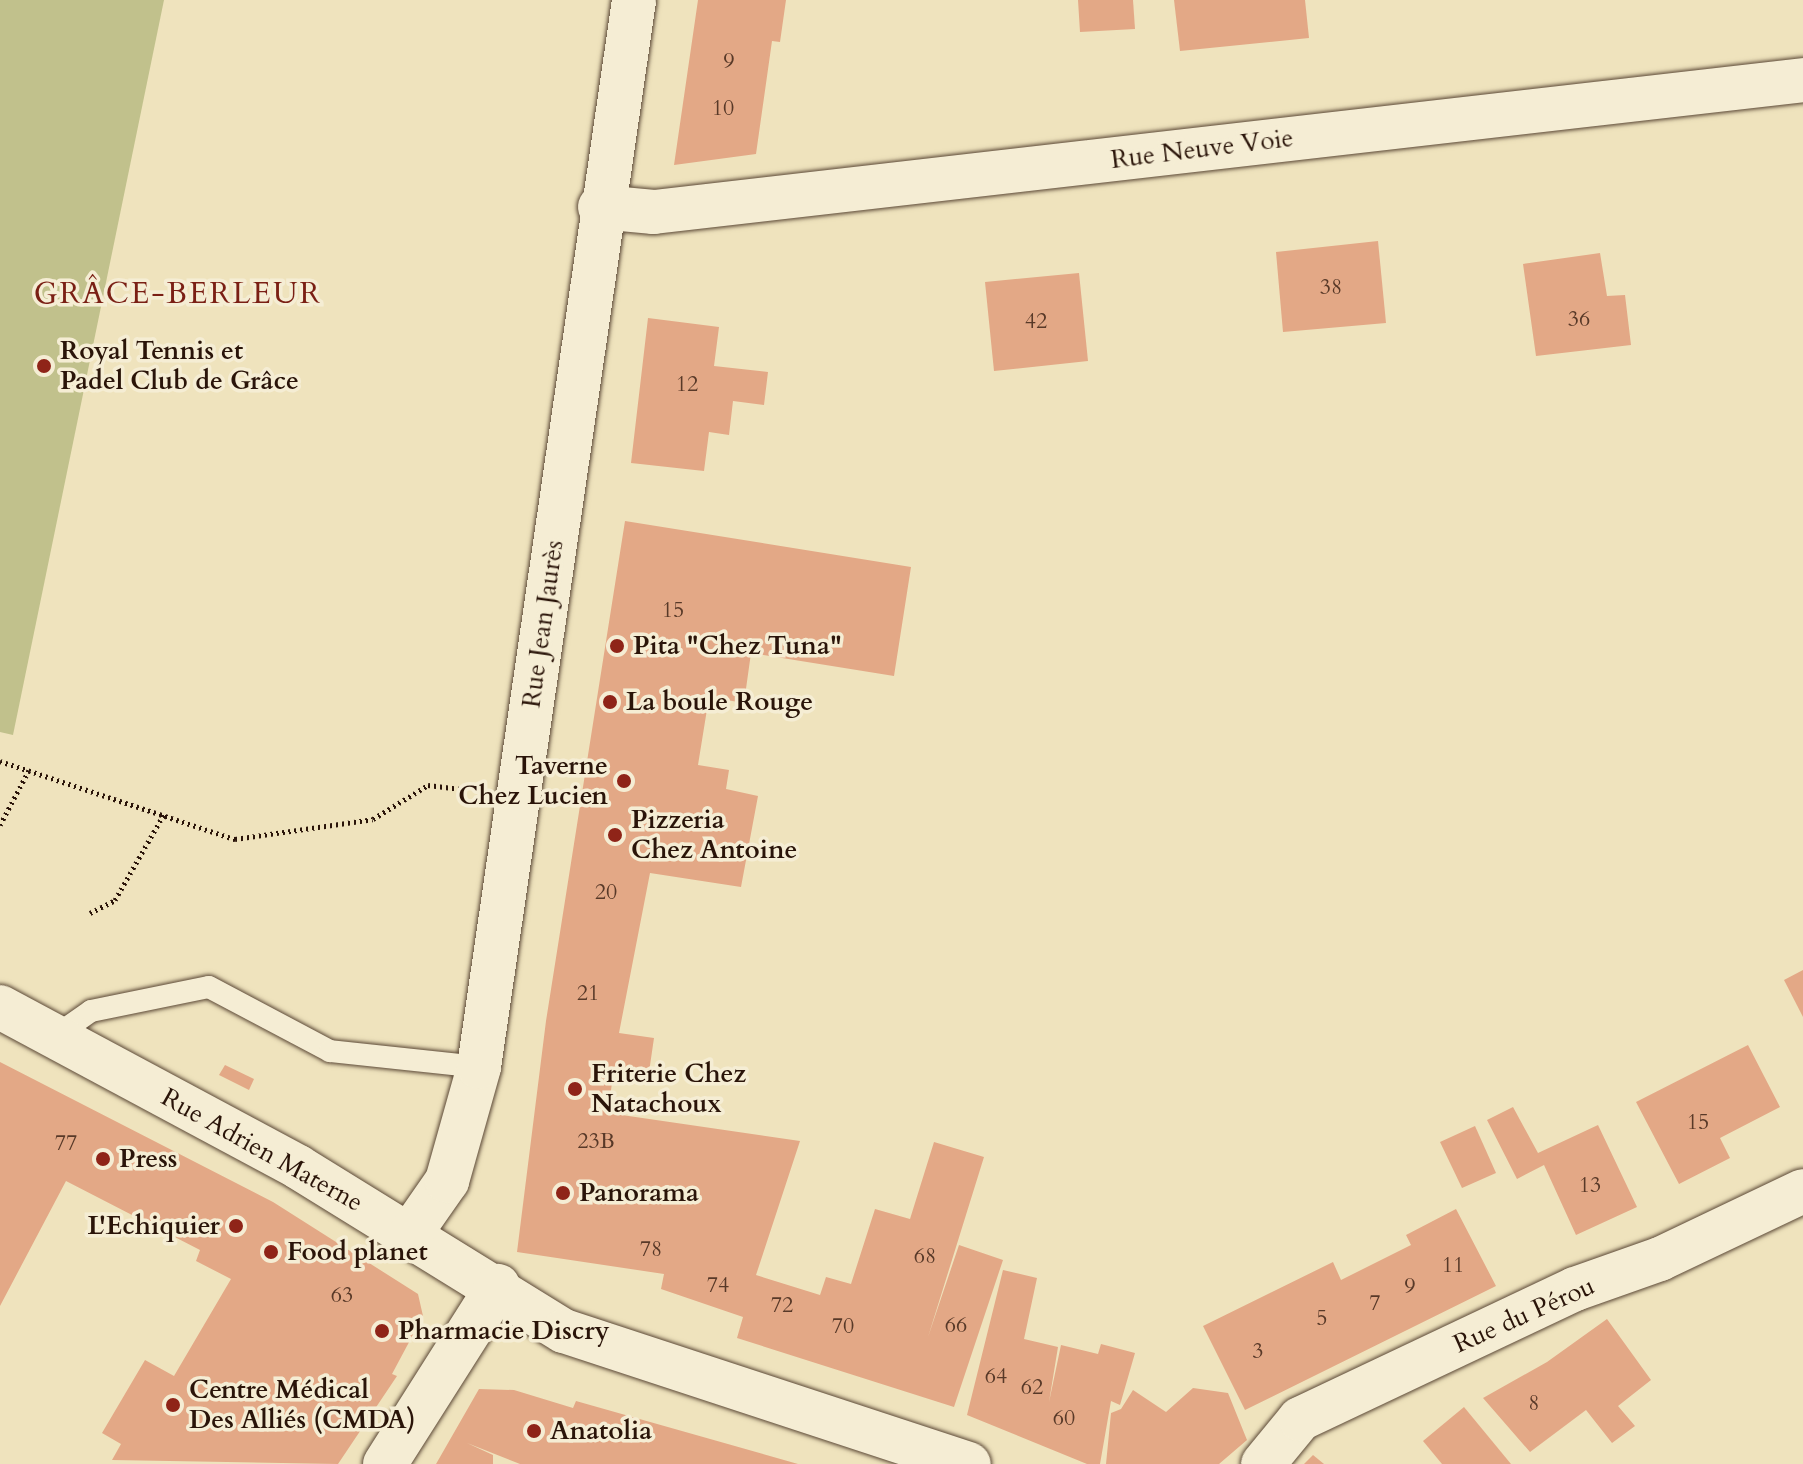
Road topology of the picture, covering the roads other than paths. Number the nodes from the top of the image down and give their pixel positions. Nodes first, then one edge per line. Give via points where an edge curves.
1 (634, 0) edge
2 (1803, 80) edge
3 (600, 207) junction
4 (0, 1007) edge
5 (54, 1037) junction
6 (479, 1067) junction
7 (1803, 1191) edge
8 (410, 1234) junction
9 (498, 1286) junction
10 (385, 1464) edge
11 (969, 1464) edge
12 (1263, 1464) edge

1 - 3 street, Rue Jean Jaurès
2 - 3 street, Rue Neuve Voie via 654,212
3 - 6 street, Rue Jean Jaurès
4 - 5 street, Rue Adrien Materne
5 - 6 lane via 91,1011 209,987 330,1051
5 - 8 street, Rue Adrien Materne
6 - 8 street, Rue Jean Jaurès via 447,1181
7 - 12 street, Rue du Pérou via 1660,1259 1575,1289 1300,1419
8 - 9 street, Rue Adrien Materne
9 - 10 street
9 - 11 street, Rue Adrien Materne via 564,1331

